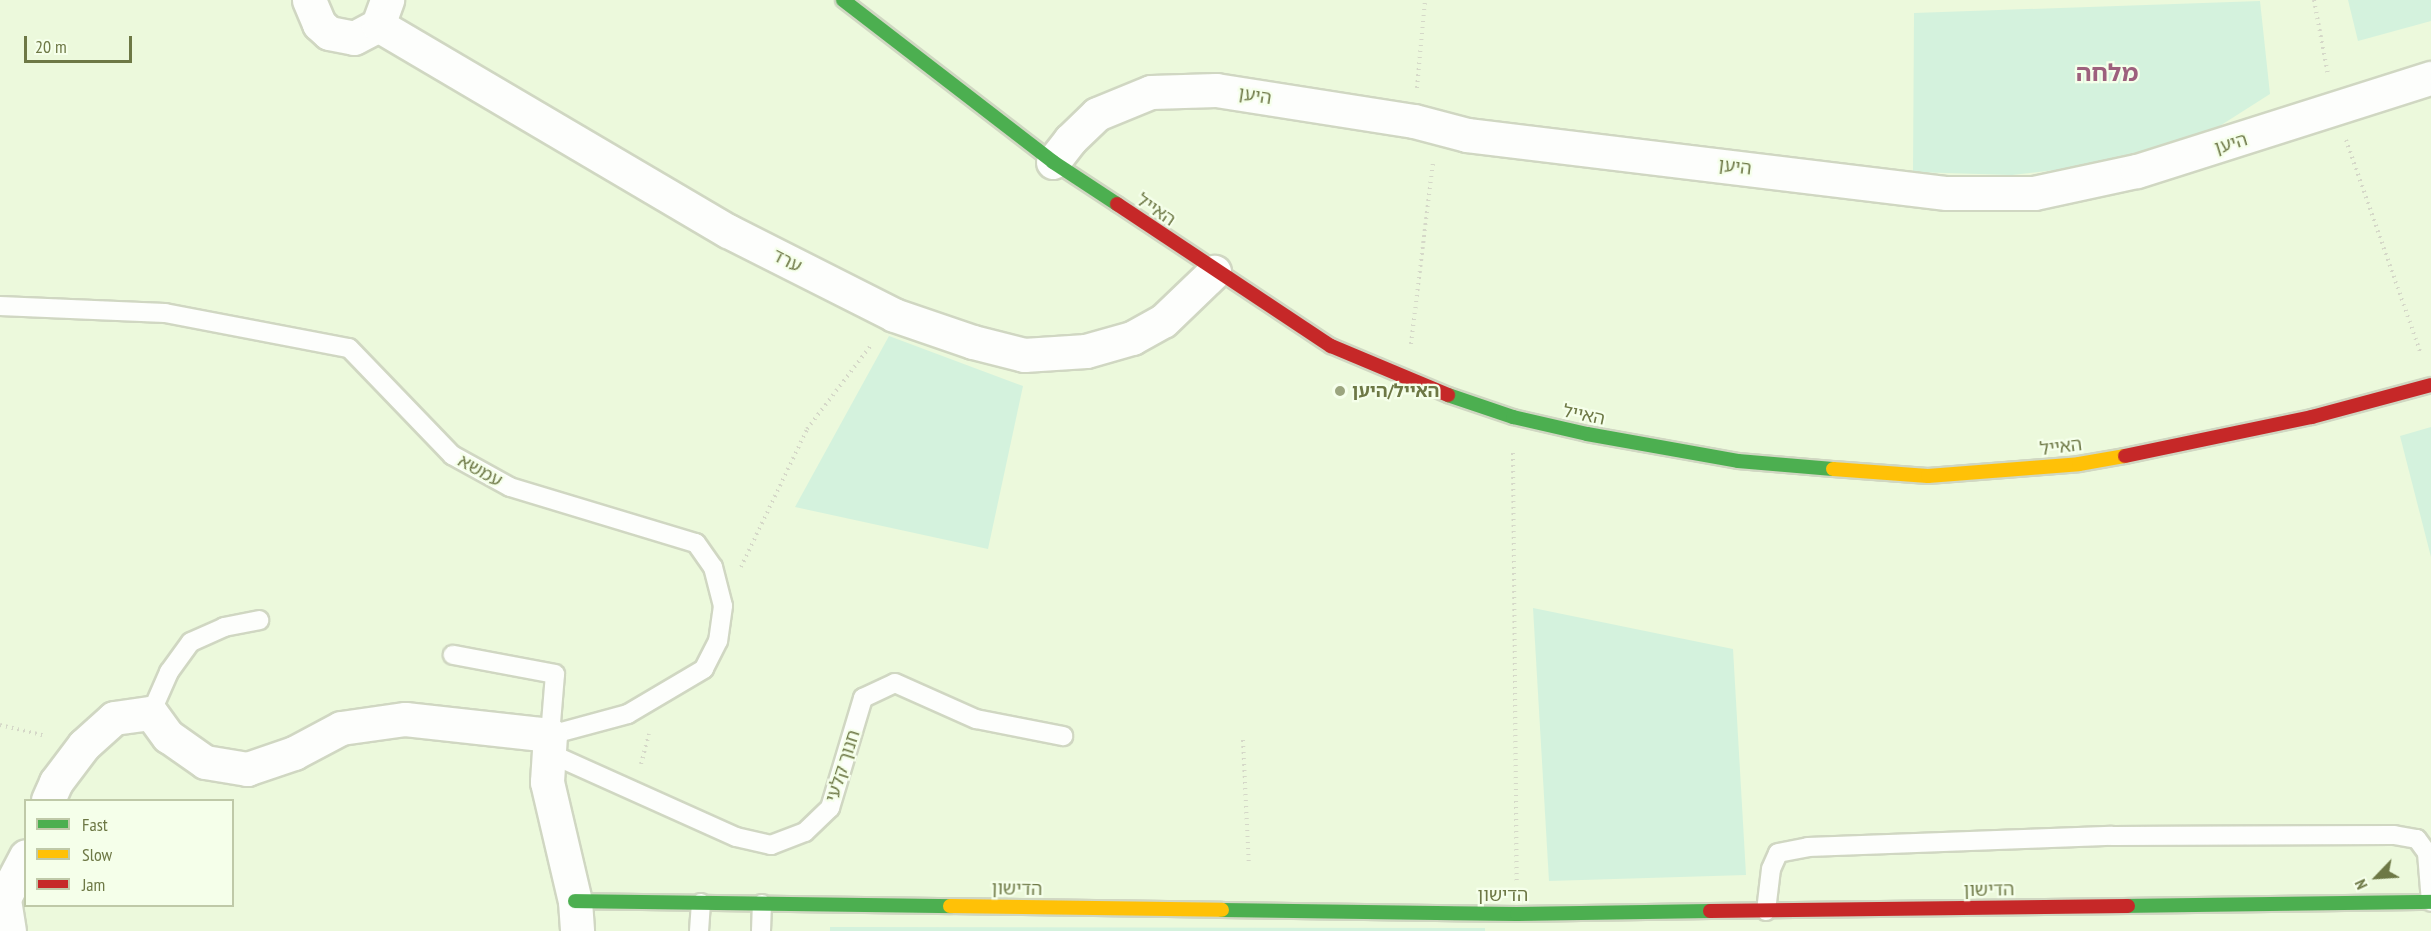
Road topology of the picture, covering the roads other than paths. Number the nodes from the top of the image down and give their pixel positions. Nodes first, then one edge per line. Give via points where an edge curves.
1 (309, 0) edge
2 (843, 0) edge
3 (382, 12) edge
4 (2431, 78) edge
5 (1053, 162) junction
6 (1214, 272) junction
7 (0, 306) edge
8 (2431, 385) edge
9 (259, 620) dead end
10 (453, 655) dead end
11 (151, 713) junction
12 (1063, 736) dead end
13 (550, 744) junction
14 (49, 799) edge
15 (24, 860) edge
16 (2, 900) edge
17 (2431, 902) edge
18 (700, 903) junction
19 (762, 904) junction
20 (1766, 911) junction
21 (576, 916) edge
22 (1517, 922) edge
23 (9, 931) edge
24 (699, 931) edge
25 (762, 931) edge

1 - 3 street via 319,24 341,37 367,33
2 - 5 street, האייל
3 - 6 street, ערד via 728,231 894,315 973,342 1024,355 1086,351 1132,338 1163,321
4 - 5 street, היען via 2137,171 2034,193 1947,193 1467,135 1425,124 1216,90 1151,92 1097,114
5 - 6 street, האייל
6 - 8 street, האייל via 1331,346 1407,381 1513,417 1738,461 1928,476 2079,464 2312,417
7 - 13 lane, עמשא via 165,313 350,348 452,455 510,487 696,543 712,567 723,606 718,641 704,669 628,714
9 - 11 lane via 224,627 191,642 169,672
10 - 13 lane via 555,674
11 - 13 street via 168,736 205,762 247,769 294,753 341,728 405,719
11 - 14 street via 114,718 84,745 56,782
12 - 13 lane, חנוך קלעי via 976,718 895,683 863,698 830,808 805,832 771,845 736,837 635,791
13 - 21 street via 547,782
15 - 16 street
16 - 23 street
17 - 20 street, הדישון
17 - 20 lane via 2427,853 2417,839 2394,835 2112,836 1808,847 1778,853 1771,869
18 - 19 street, הדישון
18 - 21 street, הדישון
18 - 24 lane
19 - 22 street, הדישון
19 - 25 lane
20 - 22 street, הדישון

